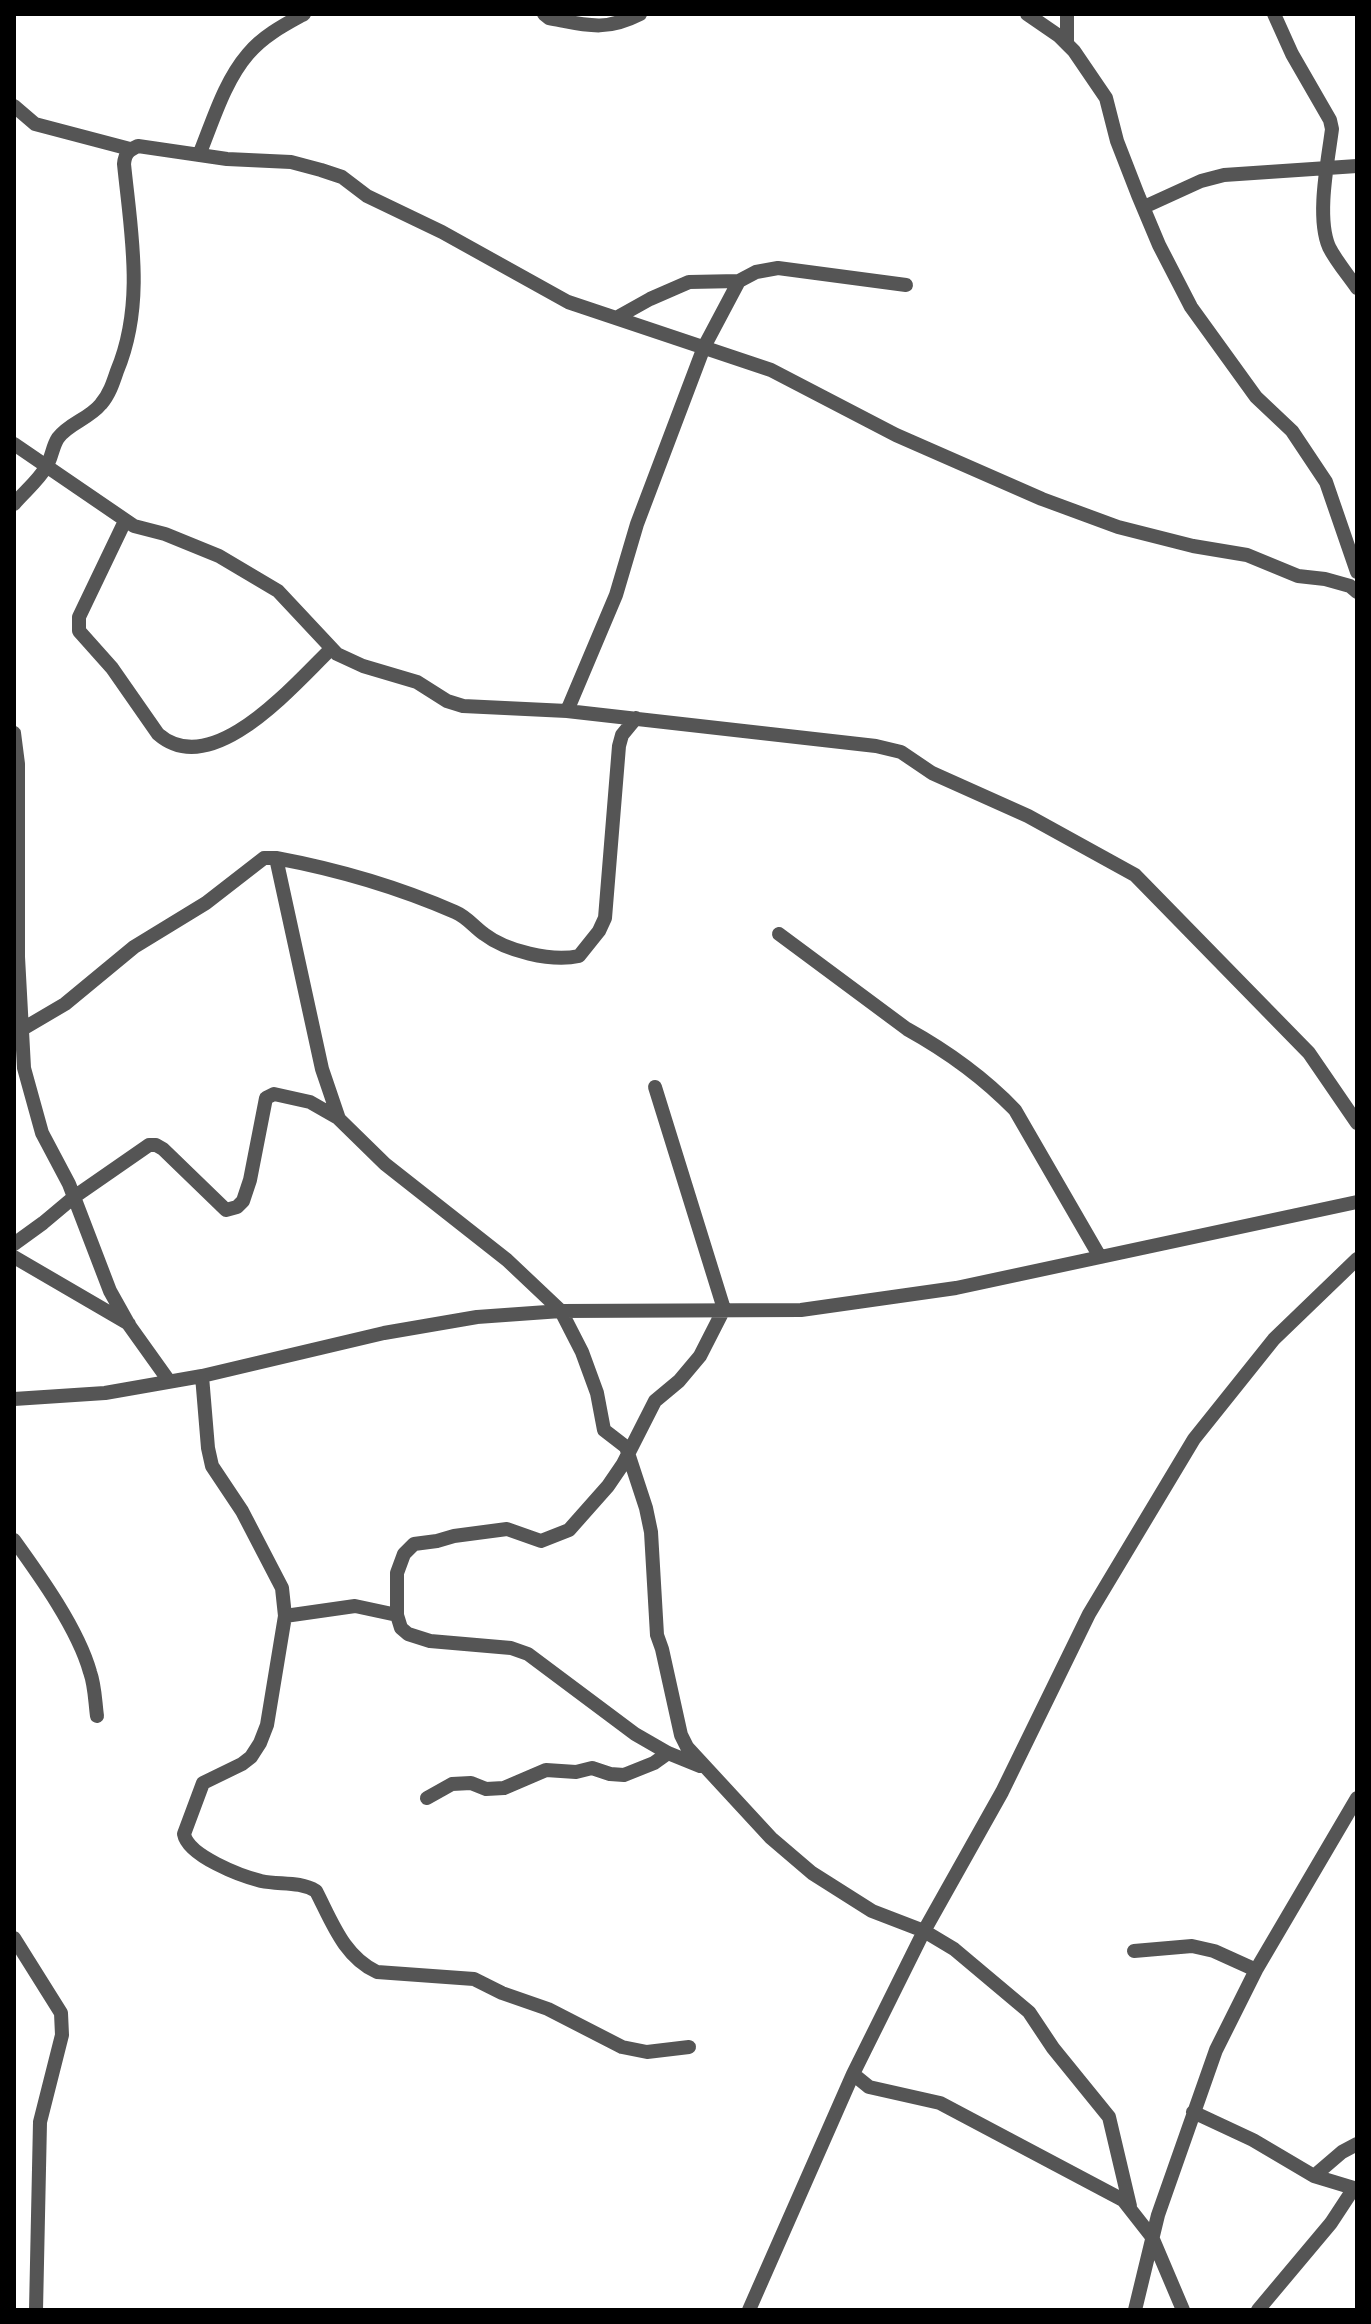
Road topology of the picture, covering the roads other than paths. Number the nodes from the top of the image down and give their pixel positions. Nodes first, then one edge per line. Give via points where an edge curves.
1 (304, 14) edge
2 (544, 14) edge
3 (640, 14) edge
4 (1027, 14) edge
5 (1067, 14) edge
6 (1274, 14) edge
7 (1067, 44) junction
8 (14, 106) edge
9 (130, 149) junction
10 (199, 155) junction
11 (1357, 166) edge
12 (1327, 169) junction
13 (1144, 207) junction
14 (739, 281) junction
15 (906, 285) dead end
16 (1357, 288) edge
17 (616, 318) junction
18 (704, 347) junction
19 (14, 444) edge
20 (46, 467) junction
21 (14, 504) edge
22 (125, 521) junction
23 (1357, 572) edge
24 (1357, 592) edge
25 (331, 649) junction
26 (567, 711) junction
27 (636, 718) junction
28 (14, 733) edge
29 (276, 858) junction
30 (779, 934) dead end
31 (18, 1032) edge
32 (655, 1087) dead end
33 (339, 1119) junction
34 (1357, 1123) edge
35 (74, 1197) junction
36 (1357, 1202) edge
37 (14, 1244) edge
38 (14, 1257) edge
39 (1100, 1257) junction
40 (1357, 1259) edge
41 (724, 1309) junction
42 (561, 1311) junction
43 (129, 1325) junction
44 (202, 1376) junction
45 (169, 1381) junction
46 (14, 1399) edge
47 (628, 1452) junction
48 (14, 1540) edge
49 (397, 1615) junction
50 (285, 1616) junction
51 (97, 1716) dead end
52 (668, 1753) junction
53 (702, 1767) junction
54 (427, 1798) dead end
55 (1357, 1798) edge
56 (924, 1931) junction
57 (14, 1938) edge
58 (1134, 1951) dead end
59 (1256, 1970) junction
60 (689, 2047) dead end
61 (853, 2074) junction
62 (1193, 2112) junction
63 (1357, 2144) edge
64 (1314, 2176) junction
65 (1355, 2189) edge
66 (1130, 2206) junction
67 (1152, 2237) junction
68 (36, 2310) edge
69 (749, 2310) edge
70 (1135, 2310) edge
71 (1183, 2310) edge
72 (1258, 2310) edge

1 - 10 street via 248,53 228,83
2 - 3 street via 599,27
4 - 7 street
5 - 7 street
6 - 12 street via 1330,120
7 - 13 street via 1106,98
8 - 9 street via 35,124
9 - 10 street
9 - 20 street via 124,164 133,236 130,329 100,406 57,439
10 - 17 street via 291,162 342,177 367,196 568,302
11 - 12 street
12 - 13 street via 1224,175
12 - 16 street via 1325,236
13 - 23 street via 1191,307 1256,397 1292,431 1326,482
14 - 15 street via 778,268
14 - 17 street via 689,282
14 - 18 street
17 - 18 street
18 - 24 street via 771,370 896,435 1042,499 1161,539 1247,555
18 - 26 street via 616,595
19 - 20 street
20 - 21 street
20 - 22 street
22 - 25 street via 219,556 278,591
22 - 25 street via 79,617 79,631 168,743 206,745 228,739 257,719
25 - 26 street via 463,706
26 - 27 street
27 - 29 street via 619,746 605,918 579,956 513,949 454,912 317,865
27 - 34 street via 901,752 932,773 1028,816 1135,875 1309,1053
28 - 31 street
29 - 31 street via 264,858 206,903 134,947 65,1004
29 - 33 street via 322,1069
30 - 39 street via 1004,1098
31 - 35 street via 42,1133
32 - 41 street
33 - 35 street via 310,1102 269,1095 247,1192 231,1209 220,1205 156,1145 139,1150
33 - 42 street
35 - 37 street
35 - 43 street via 110,1291
36 - 39 street
38 - 43 street
39 - 41 street via 956,1288 830,1307
40 - 56 street via 1274,1339 1194,1439 1089,1614 1002,1792
41 - 42 street
41 - 47 street via 700,1356 655,1401
42 - 44 street via 477,1317 384,1333
42 - 47 street via 597,1393 604,1430
43 - 45 street
44 - 45 street
44 - 50 street via 212,1466 282,1588
45 - 46 street via 105,1393
47 - 49 street via 589,1510 561,1535 536,1541 501,1529 409,1546 397,1573
47 - 53 street via 651,1532 657,1635 681,1735
48 - 51 street via 87,1662
49 - 50 street via 355,1606
49 - 52 street via 401,1628 415,1638 528,1654
50 - 60 street via 260,1743 242,1764 203,1783 184,1834 190,1848 260,1881 316,1891 347,1950 377,1972 474,1979 622,2047 647,2052
52 - 53 street
52 - 54 street via 624,1775 592,1768 546,1770 504,1788 452,1784
53 - 56 street via 812,1873 872,1911
55 - 59 street
56 - 61 street
56 - 66 street via 954,1949 1029,2012 1105,2110
57 - 68 street via 62,2021 40,2122
58 - 59 street via 1192,1946
59 - 62 street via 1216,2050
61 - 66 street via 877,2090 940,2103
61 - 69 street
62 - 64 street
62 - 67 street
63 - 64 street
64 - 65 street
65 - 72 street
66 - 67 street
67 - 70 street
67 - 71 street

